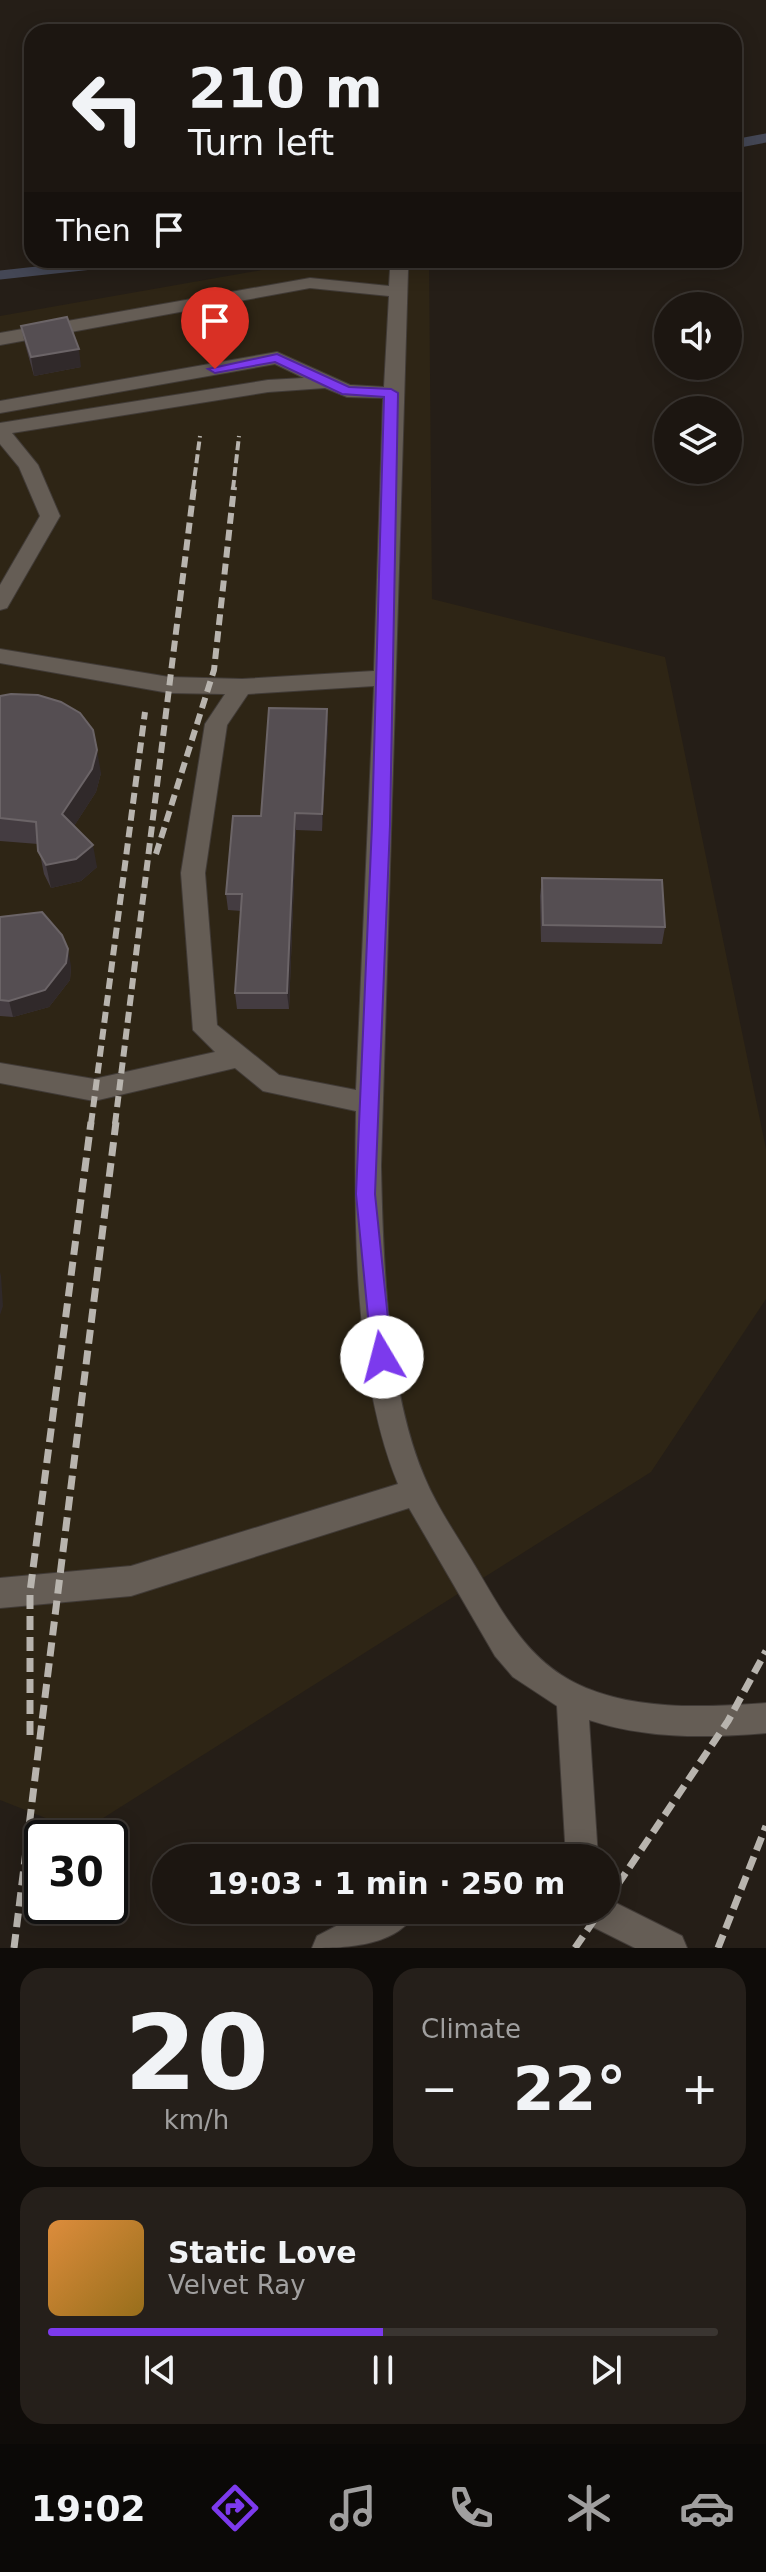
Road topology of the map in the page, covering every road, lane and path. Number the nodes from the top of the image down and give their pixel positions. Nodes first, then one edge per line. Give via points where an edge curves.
1 (0, 339) edge
2 (328, 382) junction
3 (391, 393) junction
4 (0, 407) edge
5 (0, 430) edge
6 (0, 603) edge
7 (0, 656) edge
8 (384, 678) junction
9 (242, 687) junction
10 (238, 1057) junction
11 (0, 1073) edge
12 (368, 1103) junction
13 (416, 1492) junction
14 (0, 1593) edge
15 (572, 1697) junction
16 (766, 1718) edge
17 (581, 1844) edge
18 (620, 1923) edge
19 (374, 1924) edge
20 (329, 1948) edge
21 (670, 1948) edge

1 - 3 street via 310,283 398,281
2 - 3 street via 347,391
2 - 4 street via 277,358
2 - 5 street via 268,386
3 - 8 street
5 - 6 street via 28,465 50,516
7 - 9 street via 169,685
8 - 9 street
8 - 12 street
9 - 10 street via 216,724 193,873 205,1030
10 - 11 street via 94,1090
10 - 12 street via 272,1084
12 - 13 street via 366,1194 378,1333 395,1430
13 - 14 street via 131,1581
13 - 15 street via 485,1611 524,1666
15 - 16 street via 609,1711 664,1721
15 - 17 street
18 - 21 street
19 - 20 street

